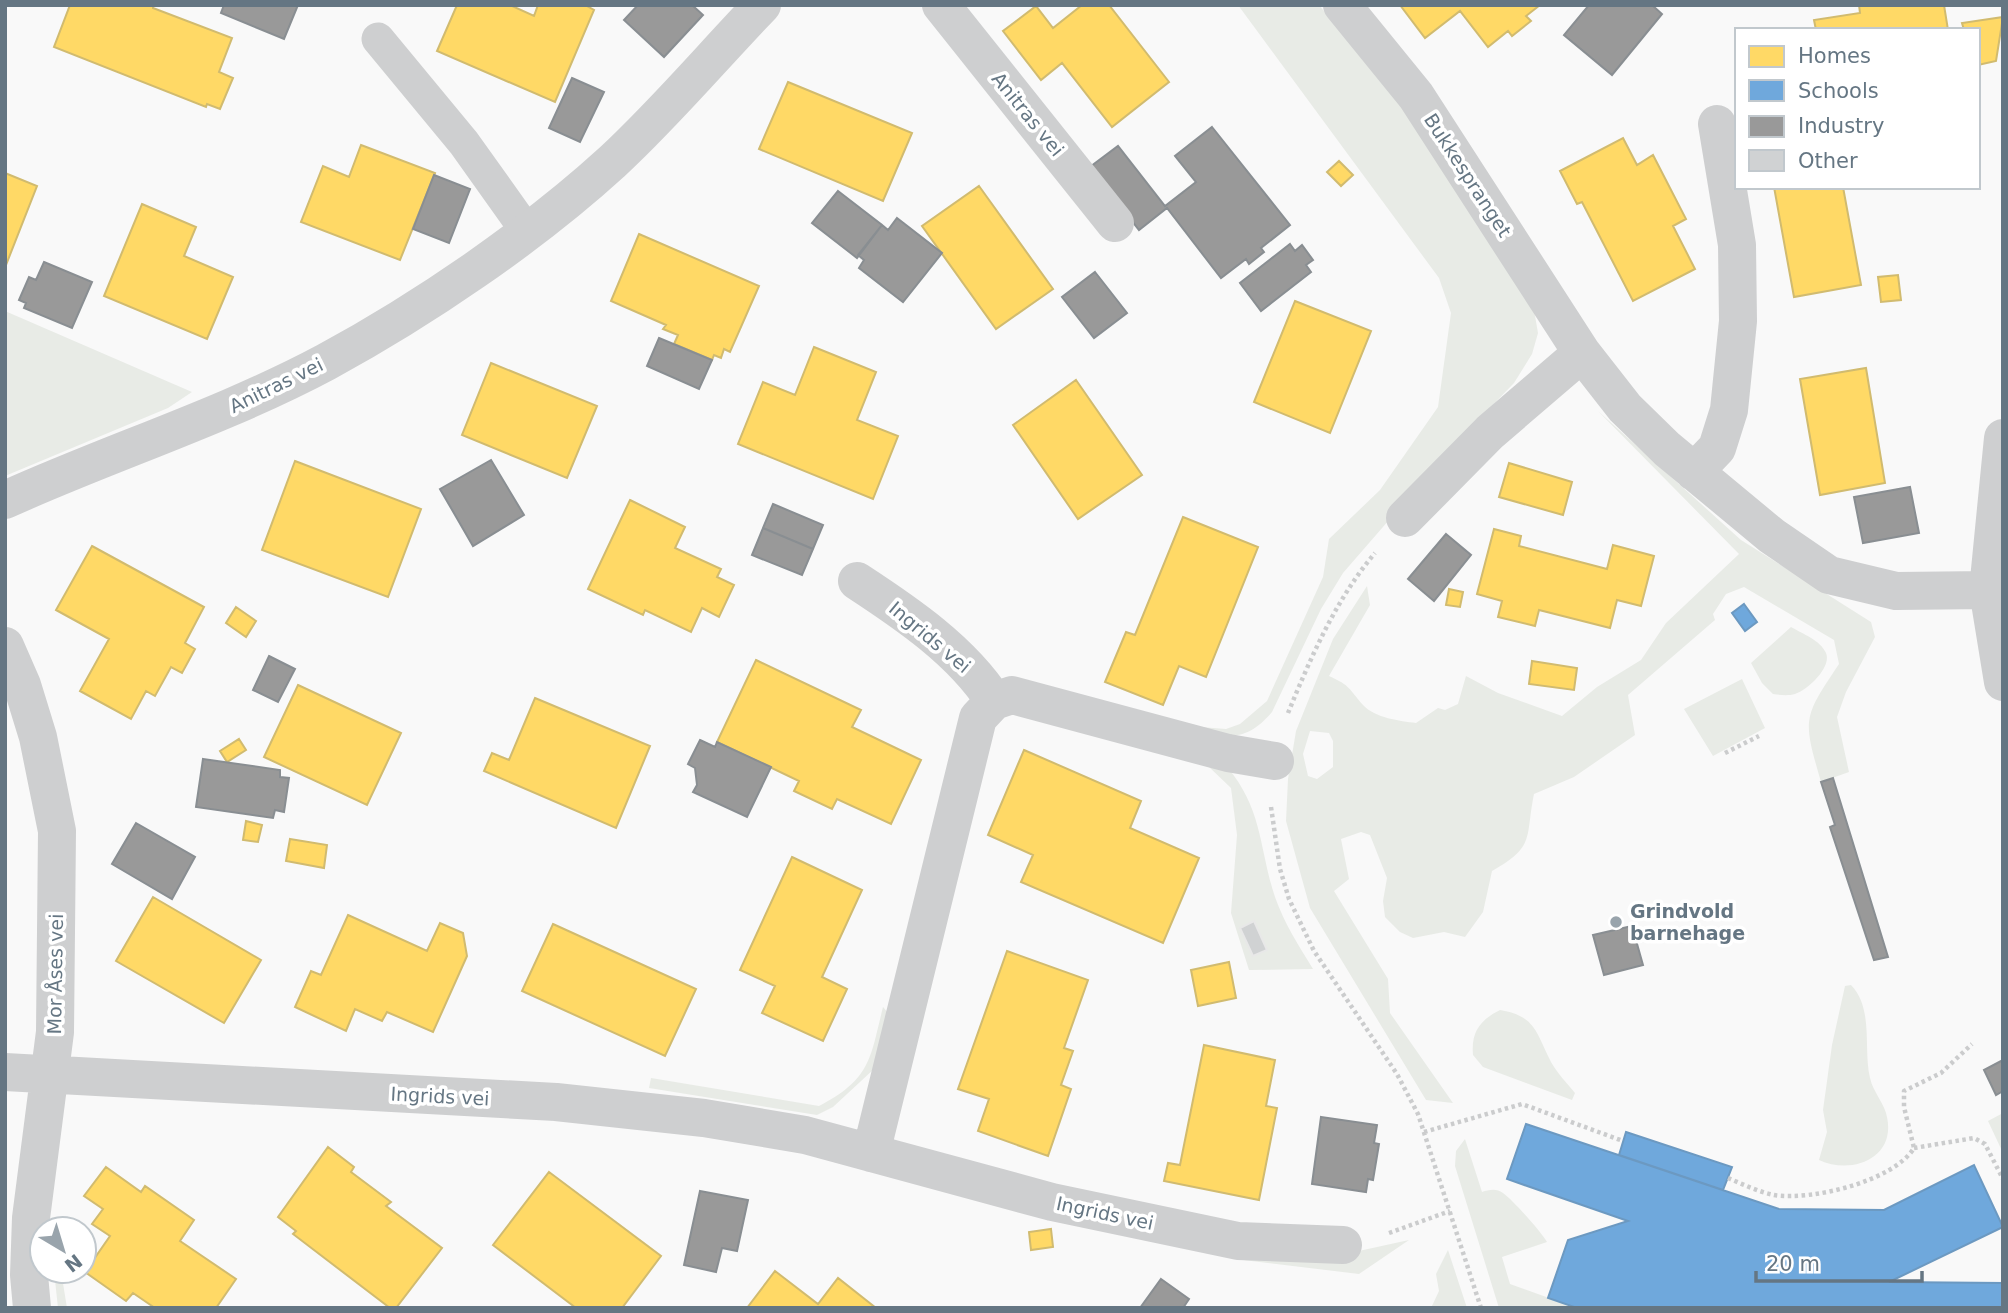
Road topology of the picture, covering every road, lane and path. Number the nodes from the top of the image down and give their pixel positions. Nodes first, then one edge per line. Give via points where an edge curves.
1 (762, 5) edge
2 (941, 5) edge
3 (1342, 5) edge
4 (378, 38) dead end
5 (1717, 124) dead end
6 (1115, 223) dead end
7 (526, 230) junction
8 (1582, 353) junction
9 (2003, 438) edge
10 (1694, 472) junction
11 (5, 500) edge
12 (1405, 518) joint
13 (857, 581) dead end
14 (1988, 590) junction
15 (5, 646) edge
16 (2003, 682) edge
17 (994, 701) junction
18 (1759, 736) dead end
19 (1725, 753) dead end
20 (1275, 761) junction
21 (1972, 1044) dead end
22 (5, 1072) edge
23 (50, 1074) junction
24 (1424, 1132) junction
25 (1623, 1141) dead end
26 (1914, 1148) junction
27 (871, 1153) junction
28 (1728, 1178) dead end
29 (2003, 1179) edge
30 (1450, 1210) junction
31 (1343, 1245) joint
32 (32, 1308) edge
33 (1481, 1308) edge

1 - 7 street, Anitras vei via 612,162
2 - 6 street, Anitras vei
3 - 8 street, Bukkespranget via 1416,96
4 - 7 lane via 464,143
5 - 10 street via 1737,246 1738,321 1729,410 1717,448
7 - 11 street, Anitras vei via 451,285 326,362 188,427
8 - 10 street, Bukkespranget via 1625,408
8 - 12 street via 1490,432
9 - 14 street
10 - 14 street, Bukkespranget via 1772,536 1829,575 1896,591
12 - 20 path via 1361,570 1324,632 1283,726
13 - 17 street, Ingrids vei via 905,612 981,680
14 - 16 street
15 - 23 street, Mor Åses vei via 38,737 57,831 55,1032
17 - 20 street via 1012,695 1228,753
17 - 27 street via 978,719
18 - 19 path
20 - 24 path via 1270,797 1276,849 1289,899 1314,951 1397,1074
21 - 26 path via 1941,1073 1904,1091
22 - 23 street, Ingrids vei
23 - 27 street, Ingrids vei via 556,1102 704,1118 806,1135
23 - 32 street, Mor Åses vei via 31,1218
24 - 25 path via 1522,1104
24 - 30 path
26 - 28 path via 1906,1161 1860,1185 1802,1195 1774,1195
26 - 29 path via 1974,1138 1985,1144
27 - 31 street, Ingrids vei via 1052,1202 1238,1241
30 - 31 path via 1379,1237
30 - 33 path

